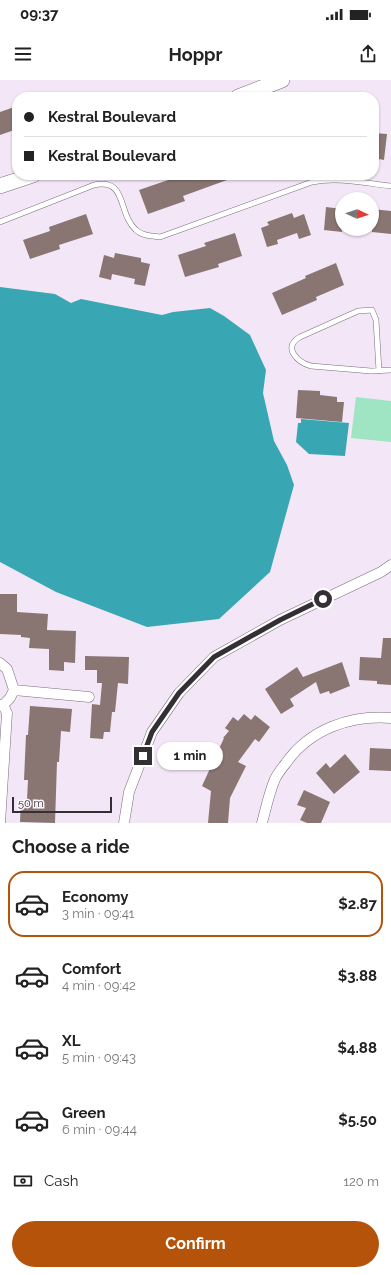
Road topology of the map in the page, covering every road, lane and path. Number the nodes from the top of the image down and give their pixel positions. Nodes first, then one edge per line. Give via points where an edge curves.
1 (282, 80) edge
2 (251, 92) edge
3 (18, 180) edge
4 (0, 186) edge
5 (391, 186) edge
6 (0, 222) edge
7 (391, 370) edge
8 (379, 371) junction
9 (391, 565) edge
10 (0, 663) edge
11 (14, 690) junction
12 (89, 696) dead end
13 (2, 705) edge
14 (391, 718) edge
15 (0, 823) edge
16 (124, 823) edge
17 (262, 823) edge

1 - 2 street
3 - 4 street
5 - 6 lane via 335,180 312,182 160,237 146,236 136,231 129,221 116,188 110,184 94,185
7 - 8 lane
8 - 8 lane via 330,369 303,364 292,351 293,344 300,337 358,311 372,310 376,320
9 - 16 street via 280,620 214,657 179,693 152,732 129,792
10 - 11 street via 7,669
11 - 12 street
11 - 13 street
13 - 15 street via 7,713
14 - 17 street via 343,722 307,741 294,752 276,777

